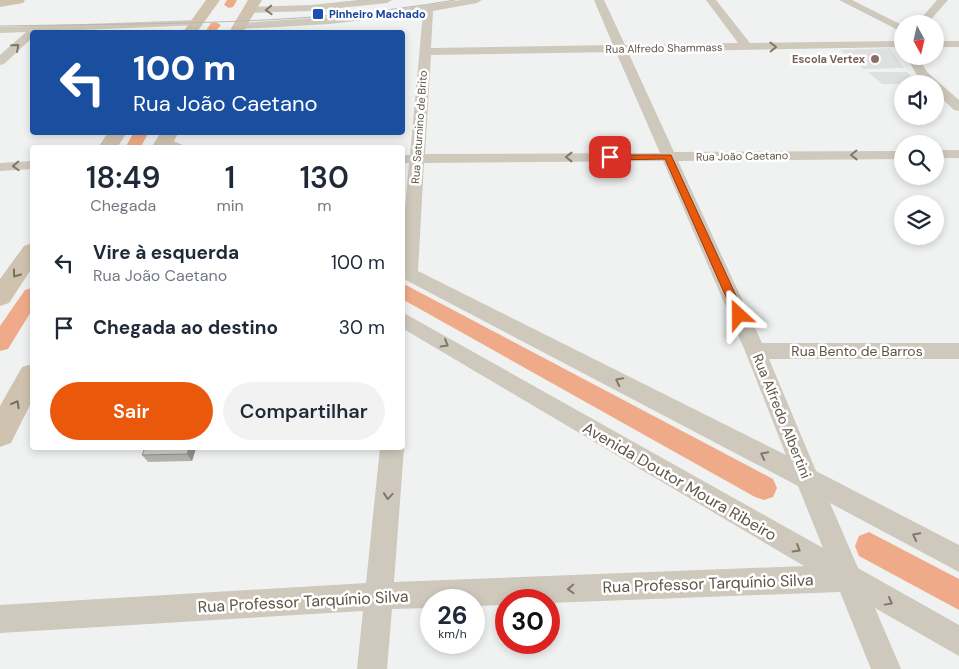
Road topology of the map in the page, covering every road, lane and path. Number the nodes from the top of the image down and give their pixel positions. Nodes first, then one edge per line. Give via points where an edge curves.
1 (14, 0) edge
2 (18, 0) edge
3 (213, 0) edge
4 (387, 0) edge
5 (477, 0) edge
6 (599, 0) edge
7 (711, 0) edge
8 (844, 0) edge
9 (943, 0) edge
10 (0, 3) edge
11 (252, 5) edge
12 (428, 10) junction
13 (929, 15) edge
14 (894, 26) edge
15 (193, 28) edge
16 (238, 29) edge
17 (0, 30) edge
18 (87, 30) edge
19 (30, 31) edge
20 (30, 35) edge
21 (894, 44) edge
22 (944, 44) edge
23 (959, 44) edge
24 (747, 48) junction
25 (620, 49) junction
26 (425, 52) junction
27 (0, 62) edge
28 (944, 93) edge
29 (959, 106) edge
30 (894, 154) edge
31 (944, 154) edge
32 (959, 154) edge
33 (668, 157) junction
34 (409, 159) edge
35 (30, 165) edge
36 (0, 167) edge
37 (30, 255) edge
38 (406, 272) edge
39 (0, 297) edge
40 (405, 327) edge
41 (755, 351) junction
42 (959, 351) edge
43 (30, 379) edge
44 (0, 434) edge
45 (392, 450) edge
46 (810, 486) junction
47 (959, 559) edge
48 (843, 569) junction
49 (379, 596) junction
50 (0, 619) edge
51 (959, 641) edge
52 (372, 669) edge
53 (886, 669) edge

1 - 10 main road
2 - 10 main road
3 - 15 main road
4 -> 11 street via 310,8
5 - 12 street
6 - 25 street, Rua Alfredo Albertini
7 - 24 street
8 - 14 street
9 - 13 street
11 - 16 main road
12 - 16 street
12 - 26 street, Rua Saturnino de Brito
15 - 18 street
17 - 19 street
27 -> 20 street
24 -> 21 street, Rua Alfredo Shammass
22 - 23 street
24 - 25 street, Rua Alfredo Shammass
25 - 26 street, Rua Alfredo Shammass
25 - 33 street, Rua Alfredo Albertini
26 - 34 street, Rua Saturnino de Brito
28 - 29 street
30 -> 33 street, Rua João Caetano
31 - 32 street
33 -> 34 street, Rua João Caetano
33 - 41 street, Rua Alfredo Albertini
34 - 38 street, Rua Saturnino de Brito
35 -> 36 street
37 -> 39 main road
46 -> 38 street
40 -> 48 street, Avenida Doutor Moura Ribeiro
41 - 42 street, Rua Bento de Barros
41 - 46 street, Rua Alfredo Albertini
44 -> 43 main road
45 -> 49 street
47 -> 46 street
46 - 48 street, Rua Alfredo Albertini
48 -> 49 street, Rua Professor Tarquínio Silva
48 -> 51 street, Avenida Doutor Moura Ribeiro
48 - 53 street, Rua Alfredo Albertini
49 - 50 street, Rua Professor Tarquínio Silva
49 - 52 street

